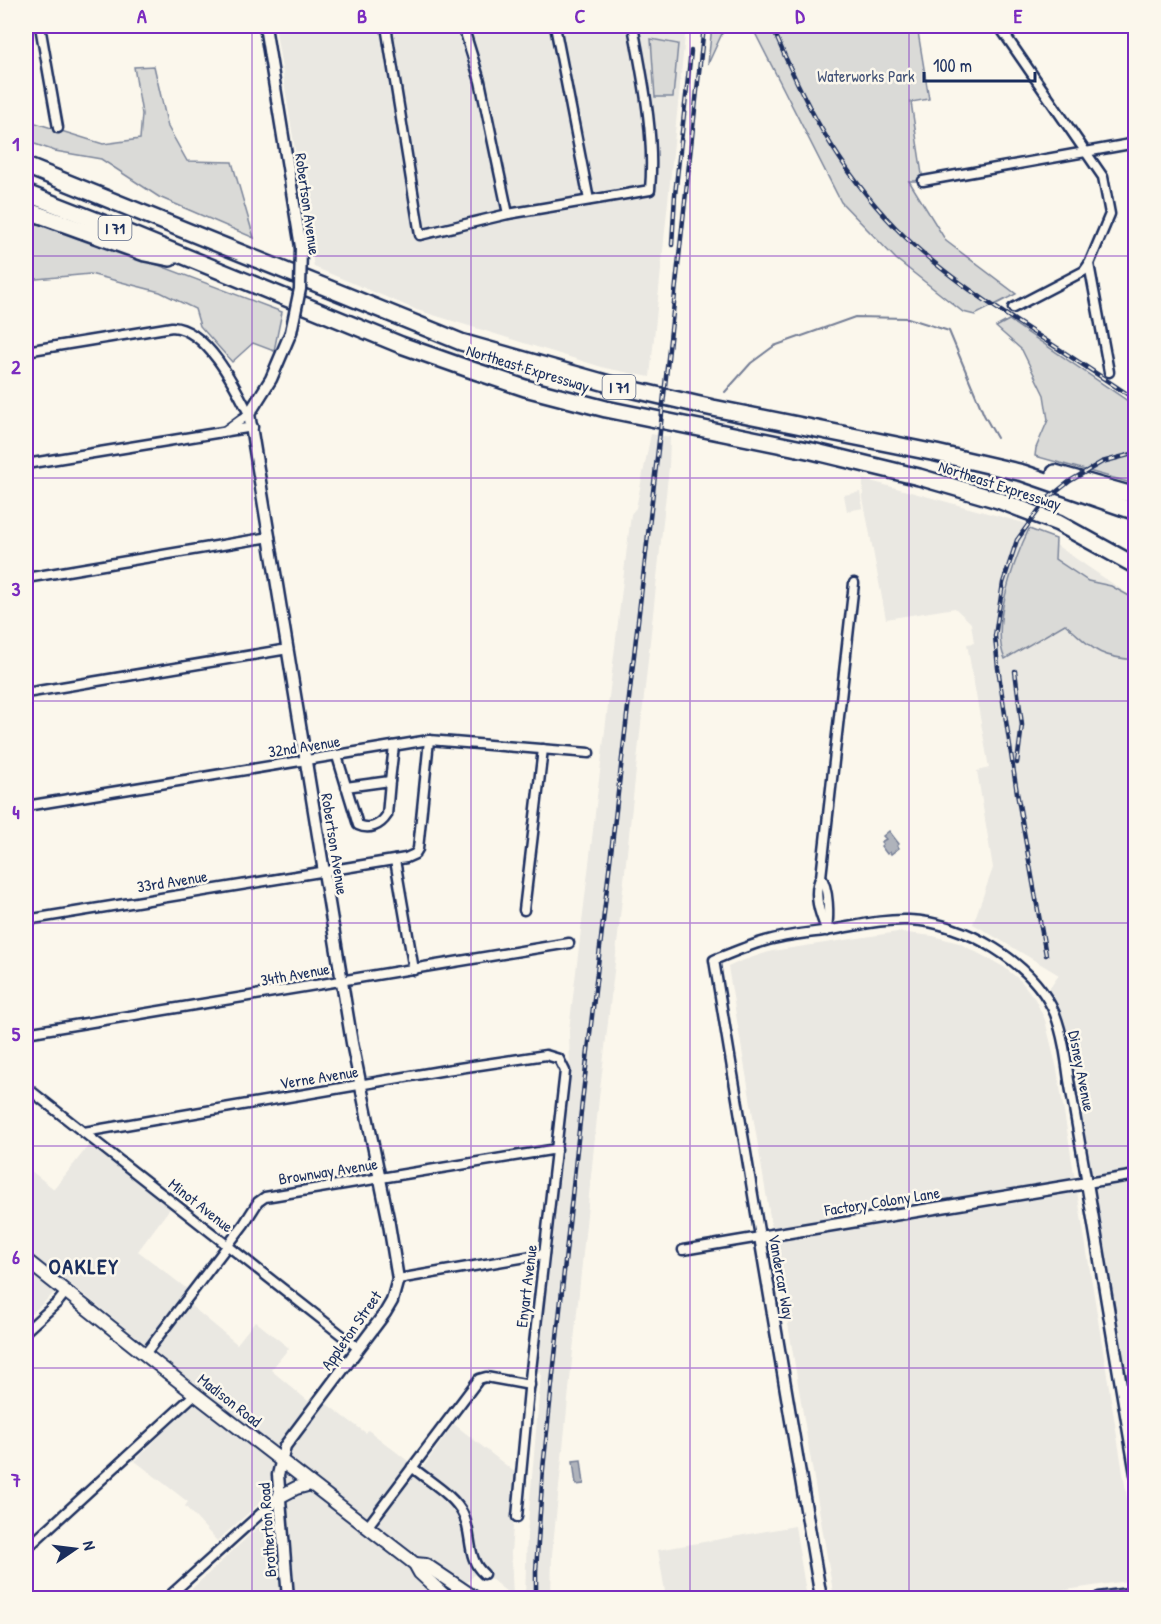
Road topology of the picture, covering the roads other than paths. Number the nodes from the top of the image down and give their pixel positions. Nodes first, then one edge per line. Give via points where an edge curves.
1 (40, 26) edge
2 (265, 26) edge
3 (386, 26) edge
4 (464, 26) edge
5 (555, 26) edge
6 (633, 26) edge
7 (999, 26) edge
8 (58, 128) dead end
9 (1136, 143) edge
10 (1085, 152) junction
11 (26, 166) edge
12 (923, 181) dead end
13 (26, 193) edge
14 (589, 200) junction
15 (26, 210) edge
16 (508, 214) junction
17 (1089, 264) junction
18 (204, 266) junction
19 (1013, 308) dead end
20 (26, 351) edge
21 (1109, 372) dead end
22 (249, 414) junction
23 (253, 427) junction
24 (228, 430) junction
25 (26, 465) edge
26 (994, 466) junction
27 (1136, 496) edge
28 (1136, 512) edge
29 (270, 537) junction
30 (1136, 566) edge
31 (26, 578) edge
32 (854, 583) dead end
33 (288, 649) junction
34 (26, 693) edge
35 (429, 740) junction
36 (394, 746) junction
37 (543, 749) junction
38 (589, 753) dead end
39 (337, 756) junction
40 (306, 761) junction
41 (390, 781) junction
42 (346, 787) junction
43 (26, 806) edge
44 (395, 860) junction
45 (324, 870) junction
46 (524, 910) dead end
47 (26, 920) edge
48 (827, 931) junction
49 (569, 943) dead end
50 (714, 960) joint
51 (414, 970) junction
52 (342, 981) junction
53 (26, 1034) edge
54 (559, 1059) joint
55 (360, 1086) junction
56 (26, 1087) edge
57 (84, 1132) junction
58 (556, 1149) junction
59 (1136, 1175) edge
60 (379, 1179) junction
61 (1087, 1183) junction
62 (760, 1237) junction
63 (227, 1245) junction
64 (683, 1250) dead end
65 (544, 1254) junction
66 (26, 1260) edge
67 (398, 1279) junction
68 (66, 1292) junction
69 (26, 1331) edge
70 (358, 1348) junction
71 (145, 1354) junction
72 (530, 1386) junction
73 (195, 1394) junction
74 (281, 1460) junction
75 (412, 1467) junction
76 (1136, 1474) edge
77 (311, 1484) junction
78 (279, 1497) junction
79 (517, 1517) dead end
80 (368, 1526) junction
81 (26, 1549) edge
82 (415, 1564) junction
83 (483, 1575) dead end
84 (1136, 1593) edge
85 (170, 1597) edge
86 (288, 1599) edge
87 (447, 1599) edge
88 (475, 1599) edge
89 (821, 1599) edge
90 (1099, 1599) edge

1 - 8 street
2 - 22 street, Robertson Avenue, bridge via 301,247 300,289 291,332 271,379
3 - 16 street via 420,235
4 - 16 street via 480,81
5 - 14 street
6 - 14 street via 652,159 650,190
7 - 10 street
9 - 10 street
10 - 12 street
10 - 17 street via 1103,177 1110,208
11 - 26 highway, Northeast Expressway / I 71 via 461,342 669,398
13 - 18 highway, Northeast Expressway / I 71
14 - 16 street
15 - 18 highway via 145,253
17 - 19 street via 1084,271
17 - 21 street
18 - 30 highway, Northeast Expressway / I 71 via 401,345 525,388 606,409 812,451 998,500 1058,523
20 - 22 street, Robertson Avenue via 178,327 193,334 214,356
22 - 23 street, Robertson Avenue
22 - 24 street
23 - 24 street
23 - 29 street, Robertson Avenue
24 - 25 street
26 - 27 highway via 1056,473
26 - 28 highway, Northeast Expressway / I 71
29 - 31 street
29 - 33 street, Robertson Avenue
32 - 48 street via 821,877 817,884 820,917
33 - 34 street
33 - 40 street, Robertson Avenue
35 - 36 street, 32nd Avenue
35 - 37 street, 32nd Avenue
35 - 44 street via 418,849 415,854
36 - 39 street, 32nd Avenue
36 - 41 street
37 - 38 street, 32nd Avenue
37 - 46 street
39 - 40 street, 32nd Avenue
39 - 42 street
40 - 43 street, 32nd Avenue
40 - 45 street, Robertson Avenue
41 - 42 street
41 - 42 street via 387,815 371,828 358,825
44 - 45 street, 33rd Avenue
44 - 51 street
45 - 47 street, 33rd Avenue
45 - 52 street, Robertson Avenue
48 - 50 street, Disney Avenue via 767,940
48 - 61 street, Disney Avenue via 889,920 924,922 969,935 1021,967 1045,995 1060,1029
49 - 51 street, 34th Avenue
50 - 62 street, Vandercar Way
51 - 52 street, 34th Avenue
52 - 53 street, 34th Avenue
52 - 55 street, Robertson Avenue
54 - 55 street, Verne Avenue via 546,1056
54 - 58 street, Enyart Avenue via 565,1071
55 - 57 street, Verne Avenue
55 - 60 street, Robertson Avenue
56 - 57 street, Minot Avenue
57 - 63 street, Minot Avenue
58 - 60 street, Brownway Avenue
58 - 65 street, Enyart Avenue
59 - 61 street
60 - 63 street, Brownway Avenue via 265,1197
60 - 67 street, Robertson Avenue
61 - 62 street, Factory Colony Lane
61 - 76 street, Disney Avenue
62 - 64 street, Factory Colony Lane
62 - 89 street, Vandercar Way
63 - 70 street, Minot Avenue
63 - 71 street, Brownway Avenue
65 - 67 street, Appleton Street
65 - 72 street, Enyart Avenue
66 - 68 main road, Madison Road
67 - 70 street, Appleton Street via 392,1300
68 - 69 street
68 - 71 main road, Madison Road
70 - 74 street, Appleton Street via 285,1446
71 - 73 main road, Madison Road
72 - 75 street via 479,1379
72 - 79 street, Enyart Avenue
73 - 74 main road, Madison Road
73 - 81 street
74 - 77 main road, Madison Road
74 - 78 street, Brotherton Road
75 - 80 street
75 - 83 street via 459,1507 467,1523 474,1564
77 - 78 main road
77 - 80 main road, Madison Road
78 - 85 street
78 - 86 street, Brotherton Road
80 - 82 main road, Madison Road
82 - 87 main road, Madison Road
82 - 88 main road, Madison Road via 426,1565
84 - 90 street

